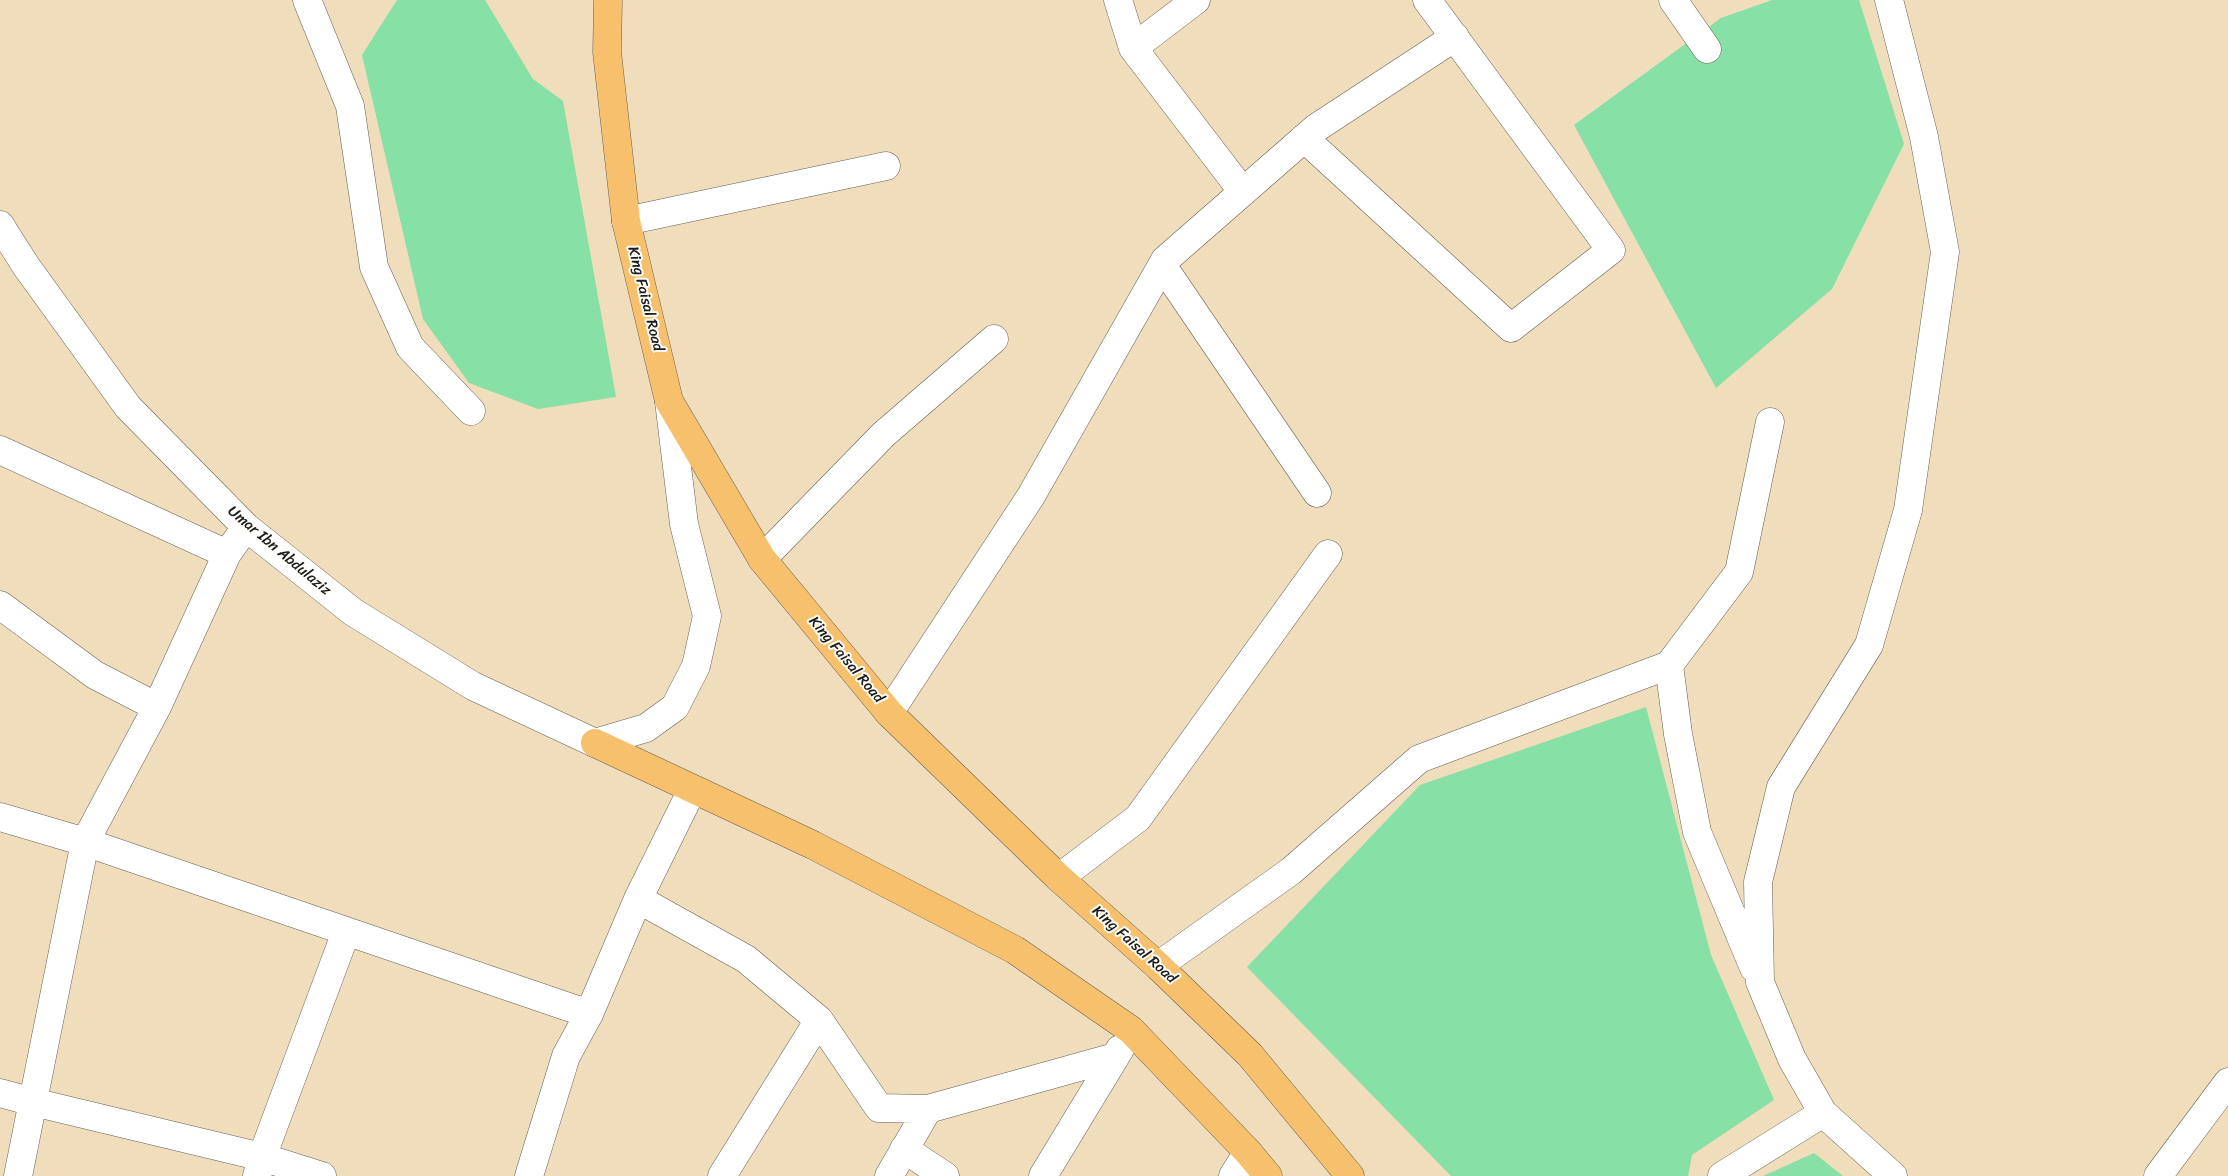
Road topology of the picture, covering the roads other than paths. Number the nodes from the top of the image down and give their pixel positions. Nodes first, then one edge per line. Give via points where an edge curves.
1 (307, 0) edge
2 (608, 0) edge
3 (1118, 0) edge
4 (1196, 0) edge
5 (1427, 0) edge
6 (1673, 0) edge
7 (1889, 0) edge
8 (1455, 37) junction
9 (1133, 48) junction
10 (1707, 49) dead end
11 (1304, 138) junction
12 (886, 166) dead end
13 (1243, 192) junction
14 (626, 221) junction
15 (0, 225) edge
16 (1162, 266) junction
17 (994, 339) dead end
18 (669, 400) junction
19 (471, 411) dead end
20 (1770, 422) dead end
21 (0, 450) edge
22 (1317, 494) dead end
23 (246, 527) junction
24 (227, 554) junction
25 (1328, 554) dead end
26 (762, 559) junction
27 (0, 605) edge
28 (1669, 664) junction
29 (157, 707) junction
30 (889, 712) junction
31 (595, 743) junction
32 (692, 790) junction
33 (0, 817) edge
34 (85, 842) junction
35 (1059, 878) junction
36 (638, 898) junction
37 (346, 932) junction
38 (1158, 966) junction
39 (1760, 982) junction
40 (589, 1014) junction
41 (819, 1020) junction
42 (1131, 1030) junction
43 (1115, 1057) junction
44 (2228, 1082) edge
45 (0, 1092) edge
46 (33, 1102) junction
47 (928, 1109) junction
48 (1823, 1113) junction
49 (904, 1149) junction
50 (1248, 1152) junction
51 (259, 1166) edge
52 (18, 1176) edge
53 (322, 1176) edge
54 (529, 1176) edge
55 (722, 1176) edge
56 (888, 1176) edge
57 (945, 1176) edge
58 (1043, 1176) edge
59 (1233, 1176) edge
60 (1268, 1176) edge
61 (1350, 1176) edge
62 (1722, 1176) edge
63 (1893, 1176) edge
64 (2158, 1176) edge

1 - 19 street via 350,106 374,267 410,347
2 - 14 main road, King Faisal Road via 607,52
3 - 9 street
4 - 9 street
5 - 8 street
6 - 10 street
7 - 39 street via 1924,137 1945,252 1908,510 1869,645 1781,787 1758,882
8 - 11 street
8 - 11 street via 1611,250 1511,328
9 - 13 street
11 - 13 street
12 - 14 street
13 - 16 street
14 - 18 main road, King Faisal Road
15 - 23 street, Umar Ibn Abdulaziz via 128,407
16 - 22 street
16 - 30 street via 1031,496
17 - 26 street via 884,434
18 - 26 main road, King Faisal Road
18 - 31 street via 684,524 708,616 696,666 675,707 646,728
20 - 28 street via 1739,572
21 - 24 street
23 - 24 street
23 - 31 street, Umar Ibn Abdulaziz via 353,612 473,686
24 - 29 street
25 - 35 street via 1138,818
26 - 30 main road, King Faisal Road
27 - 29 street via 95,675
28 - 38 street via 1419,759 1291,871
28 - 39 street via 1678,734 1698,832
29 - 34 street
30 - 35 main road, King Faisal Road
31 - 32 main road
32 - 36 street
32 - 42 main road via 813,845 1015,950
33 - 34 street
34 - 37 street
34 - 46 street
35 - 38 main road, King Faisal Road
36 - 40 street
36 - 41 street via 746,960
37 - 40 street
37 - 51 street
38 - 61 main road, King Faisal Road via 1250,1055
39 - 48 street via 1792,1059
40 - 54 street via 566,1056
41 - 47 street via 879,1108
41 - 55 street
42 - 43 street
42 - 50 main road
43 - 47 street
43 - 58 street
44 - 64 street
45 - 46 street
46 - 51 street
46 - 52 street
47 - 49 street
48 - 62 street
48 - 63 street
49 - 56 street
49 - 57 street
50 - 59 street
50 - 60 main road
51 - 53 street

